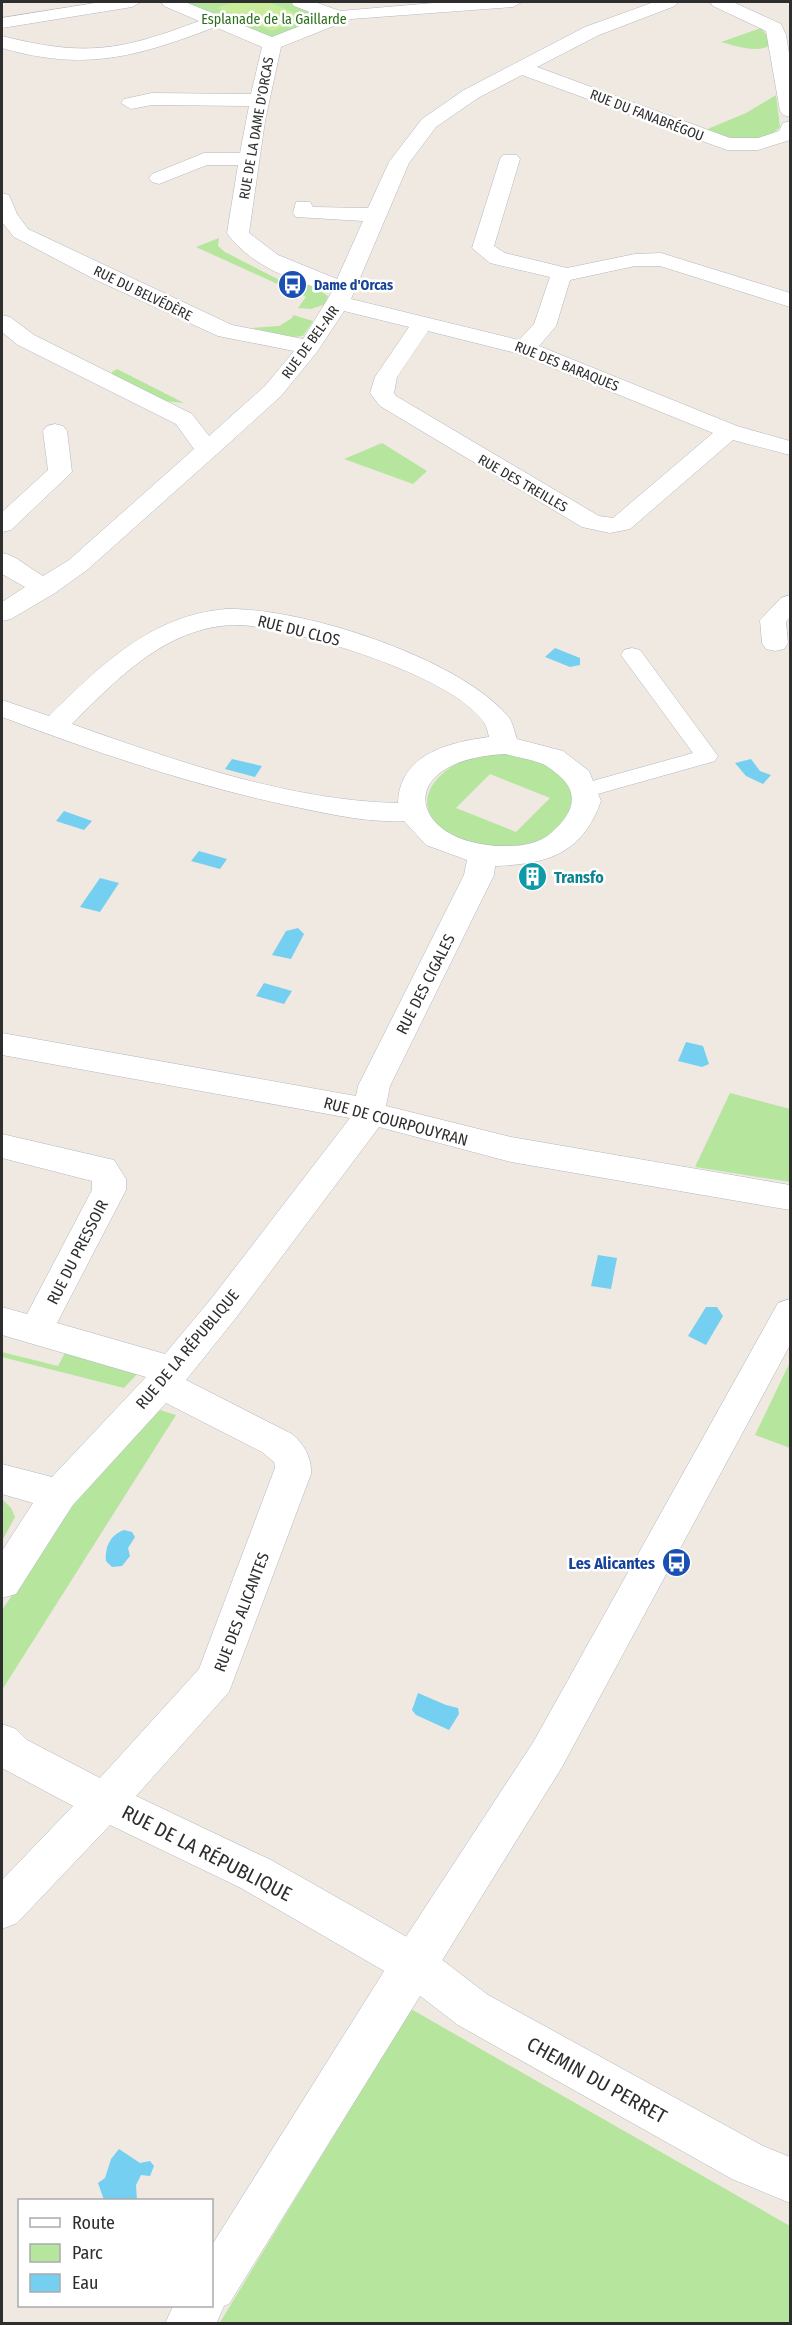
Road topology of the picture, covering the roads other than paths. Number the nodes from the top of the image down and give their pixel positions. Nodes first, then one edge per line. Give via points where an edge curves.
1 (132, 2) edge
2 (170, 2) edge
3 (300, 2) edge
4 (513, 2) edge
5 (719, 2) edge
6 (422, 4) edge
7 (654, 4) edge
8 (339, 17) junction
9 (214, 21) junction
10 (2, 23) edge
11 (2, 42) edge
12 (272, 44) junction
13 (521, 68) junction
14 (260, 100) junction
15 (131, 103) dead end
16 (790, 111) edge
17 (790, 127) edge
18 (250, 159) junction
19 (510, 159) dead end
20 (159, 178) dead end
21 (2, 199) edge
22 (303, 206) dead end
23 (377, 215) junction
24 (564, 274) junction
25 (342, 296) junction
26 (790, 300) edge
27 (2, 322) edge
28 (423, 322) junction
29 (2, 342) edge
30 (309, 347) junction
31 (524, 348) junction
32 (93, 371) junction
33 (55, 431) dead end
34 (729, 431) junction
35 (790, 448) edge
36 (209, 449) junction
37 (2, 525) edge
38 (2, 560) edge
39 (46, 588) junction
40 (790, 603) edge
41 (2, 613) edge
42 (775, 643) dead end
43 (632, 655) dead end
44 (2, 708) edge
45 (53, 727) junction
46 (505, 745) junction
47 (586, 790) junction
48 (413, 811) junction
49 (482, 855) junction
50 (2, 1044) edge
51 (369, 1113) junction
52 (2, 1146) edge
53 (790, 1198) edge
54 (790, 1313) edge
55 (2, 1321) edge
56 (36, 1330) junction
57 (167, 1377) junction
58 (2, 1479) edge
59 (59, 1495) junction
60 (2, 1582) edge
61 (2, 1742) edge
62 (105, 1802) junction
63 (2, 1909) edge
64 (412, 1964) junction
65 (790, 2180) edge
66 (213, 2285) edge
67 (199, 2307) edge
68 (189, 2324) edge

1 - 10 street
2 - 9 street
3 - 8 street
4 - 6 street
5 - 16 street via 774,28
6 - 8 street
7 - 13 street, RUE DE BEL-AIR
8 - 12 street
9 - 11 street via 156,43 82,57 49,56
9 - 12 street
12 - 14 street, RUE DE LA DAME D'ORCAS
13 - 17 street, RUE DU FANABRÉGOU via 709,140 780,148
13 - 23 street, RUE DE BEL-AIR via 463,98 429,123 399,162
14 - 15 street via 152,99
14 - 18 street, RUE DE LA DAME D'ORCAS
18 - 20 street via 204,159
18 - 25 street, RUE DE LA DAME D'ORCAS via 238,228 241,239
19 - 24 street via 483,248 498,258
21 - 30 street, RUE DU BELVÉDÈRE via 7,215 21,232 104,275 226,331
22 - 23 street via 303,213
23 - 25 street, RUE DE BEL-AIR
24 - 26 street via 661,259
24 - 31 street via 558,279 545,326
25 - 28 street, RUE DES BARAQUES
25 - 30 street, RUE DE BEL-AIR
27 - 32 street via 26,340
28 - 31 street, RUE DES BARAQUES
28 - 34 street, RUE DES TREILLES via 386,377 382,393 387,401 591,522 621,524
29 - 32 street via 58,371
30 - 36 street, RUE DE BEL-AIR via 266,398
31 - 34 street, RUE DES BARAQUES
32 - 36 street via 184,419
33 - 37 street via 60,472
34 - 35 street, RUE DES BARAQUES
36 - 39 street, RUE DE BEL-AIR via 78,565
38 - 39 street
39 - 41 street, RUE DE BEL-AIR
40 - 42 street via 773,620
43 - 47 street via 707,756
44 - 45 street
45 - 46 street, RUE DU CLOS via 118,664 156,638 201,621 254,618 304,628 376,651 464,688 503,727
45 - 48 street via 207,778 266,792 366,812
46 - 47 street via 544,753 562,763 576,774
46 - 48 street via 456,751 436,761 414,786
47 - 49 street via 584,818 558,844 509,857
48 - 49 street via 438,840
49 - 51 street, RUE DES CIGALES via 479,875 374,1086
50 - 51 street, RUE DE COURPOUYRAN via 347,1105
51 - 53 street, RUE DE COURPOUYRAN via 440,1134 529,1153
51 - 57 street, RUE DE LA RÉPUBLIQUE via 362,1128
52 - 56 street, RUE DU PRESSOIR via 102,1169 110,1184
54 - 64 street via 548,1754
55 - 56 street, RUE DES ALICANTES
56 - 57 street, RUE DES ALICANTES
57 - 59 street, RUE DE LA RÉPUBLIQUE
57 - 62 street, RUE DES ALICANTES via 286,1449 293,1474 215,1680
58 - 59 street
59 - 60 street, RUE DE LA RÉPUBLIQUE
61 - 62 street, RUE DE LA RÉPUBLIQUE via 13,1753
62 - 63 street, RUE DES ALICANTES
62 - 64 street, RUE DE LA RÉPUBLIQUE via 256,1874
64 - 65 street, CHEMIN DU PERRET via 473,2010 748,2163
64 - 66 street
67 - 68 street

